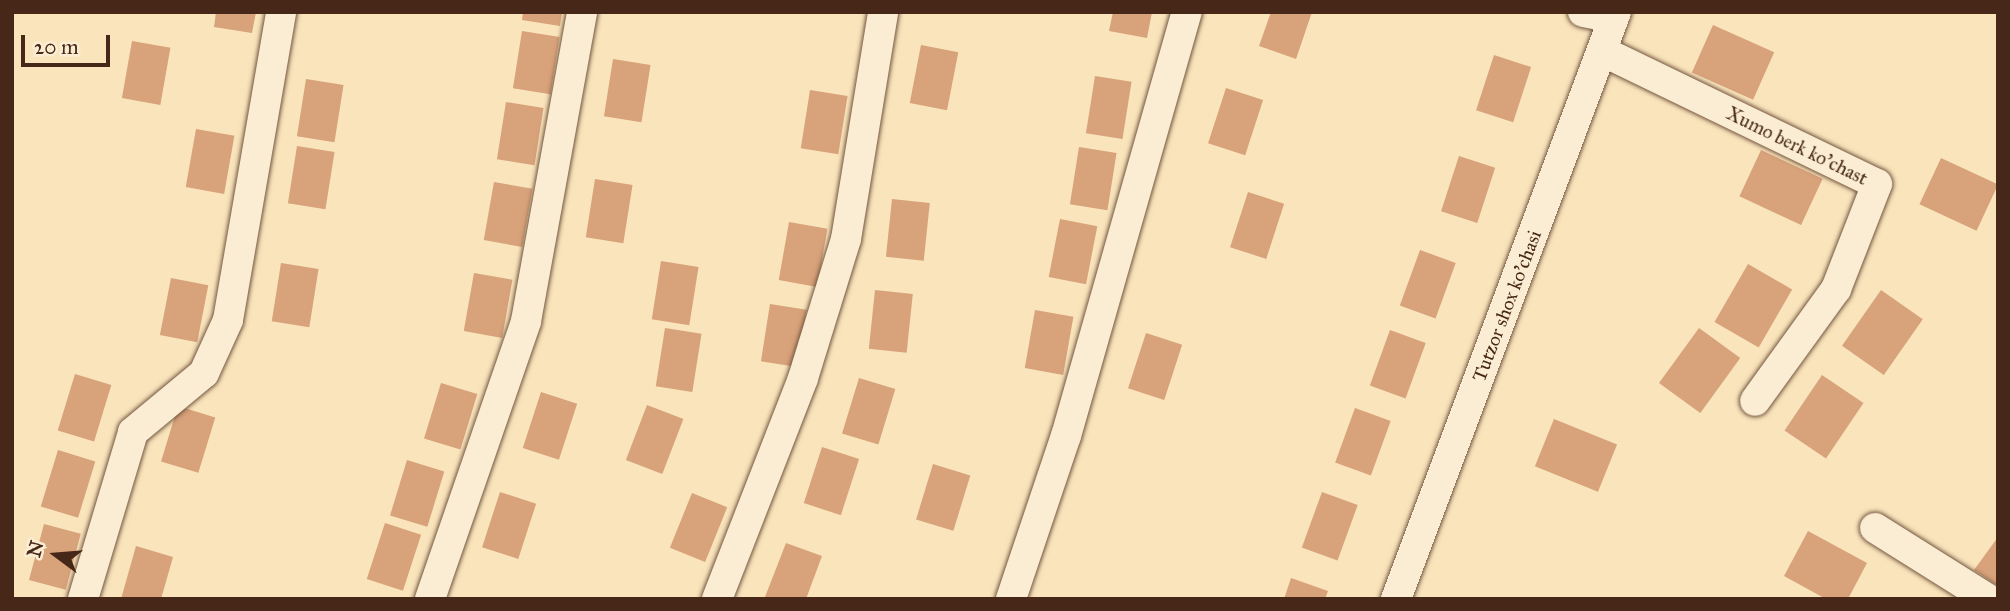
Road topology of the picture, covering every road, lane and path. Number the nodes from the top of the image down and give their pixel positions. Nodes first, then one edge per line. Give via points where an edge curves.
1 (281, 12) edge
2 (582, 12) edge
3 (883, 12) edge
4 (1187, 12) edge
5 (1583, 12) edge
6 (1614, 15) edge
7 (1604, 52) junction
8 (1755, 401) dead end
9 (1875, 528) dead end
10 (83, 599) edge
11 (430, 599) edge
12 (717, 599) edge
13 (1011, 599) edge
14 (1396, 599) edge
15 (1988, 599) edge

1 - 10 street via 228,320 204,373 133,432
2 - 11 street via 526,321
3 - 12 street via 846,239 803,378
4 - 13 street via 1066,436
5 - 6 street
6 - 7 street, Tutzor shox ko'chasi
7 - 8 street, Xumo berk ko'chast via 1877,184 1836,289
7 - 14 street, Tutzor shox ko'chasi
9 - 15 street

